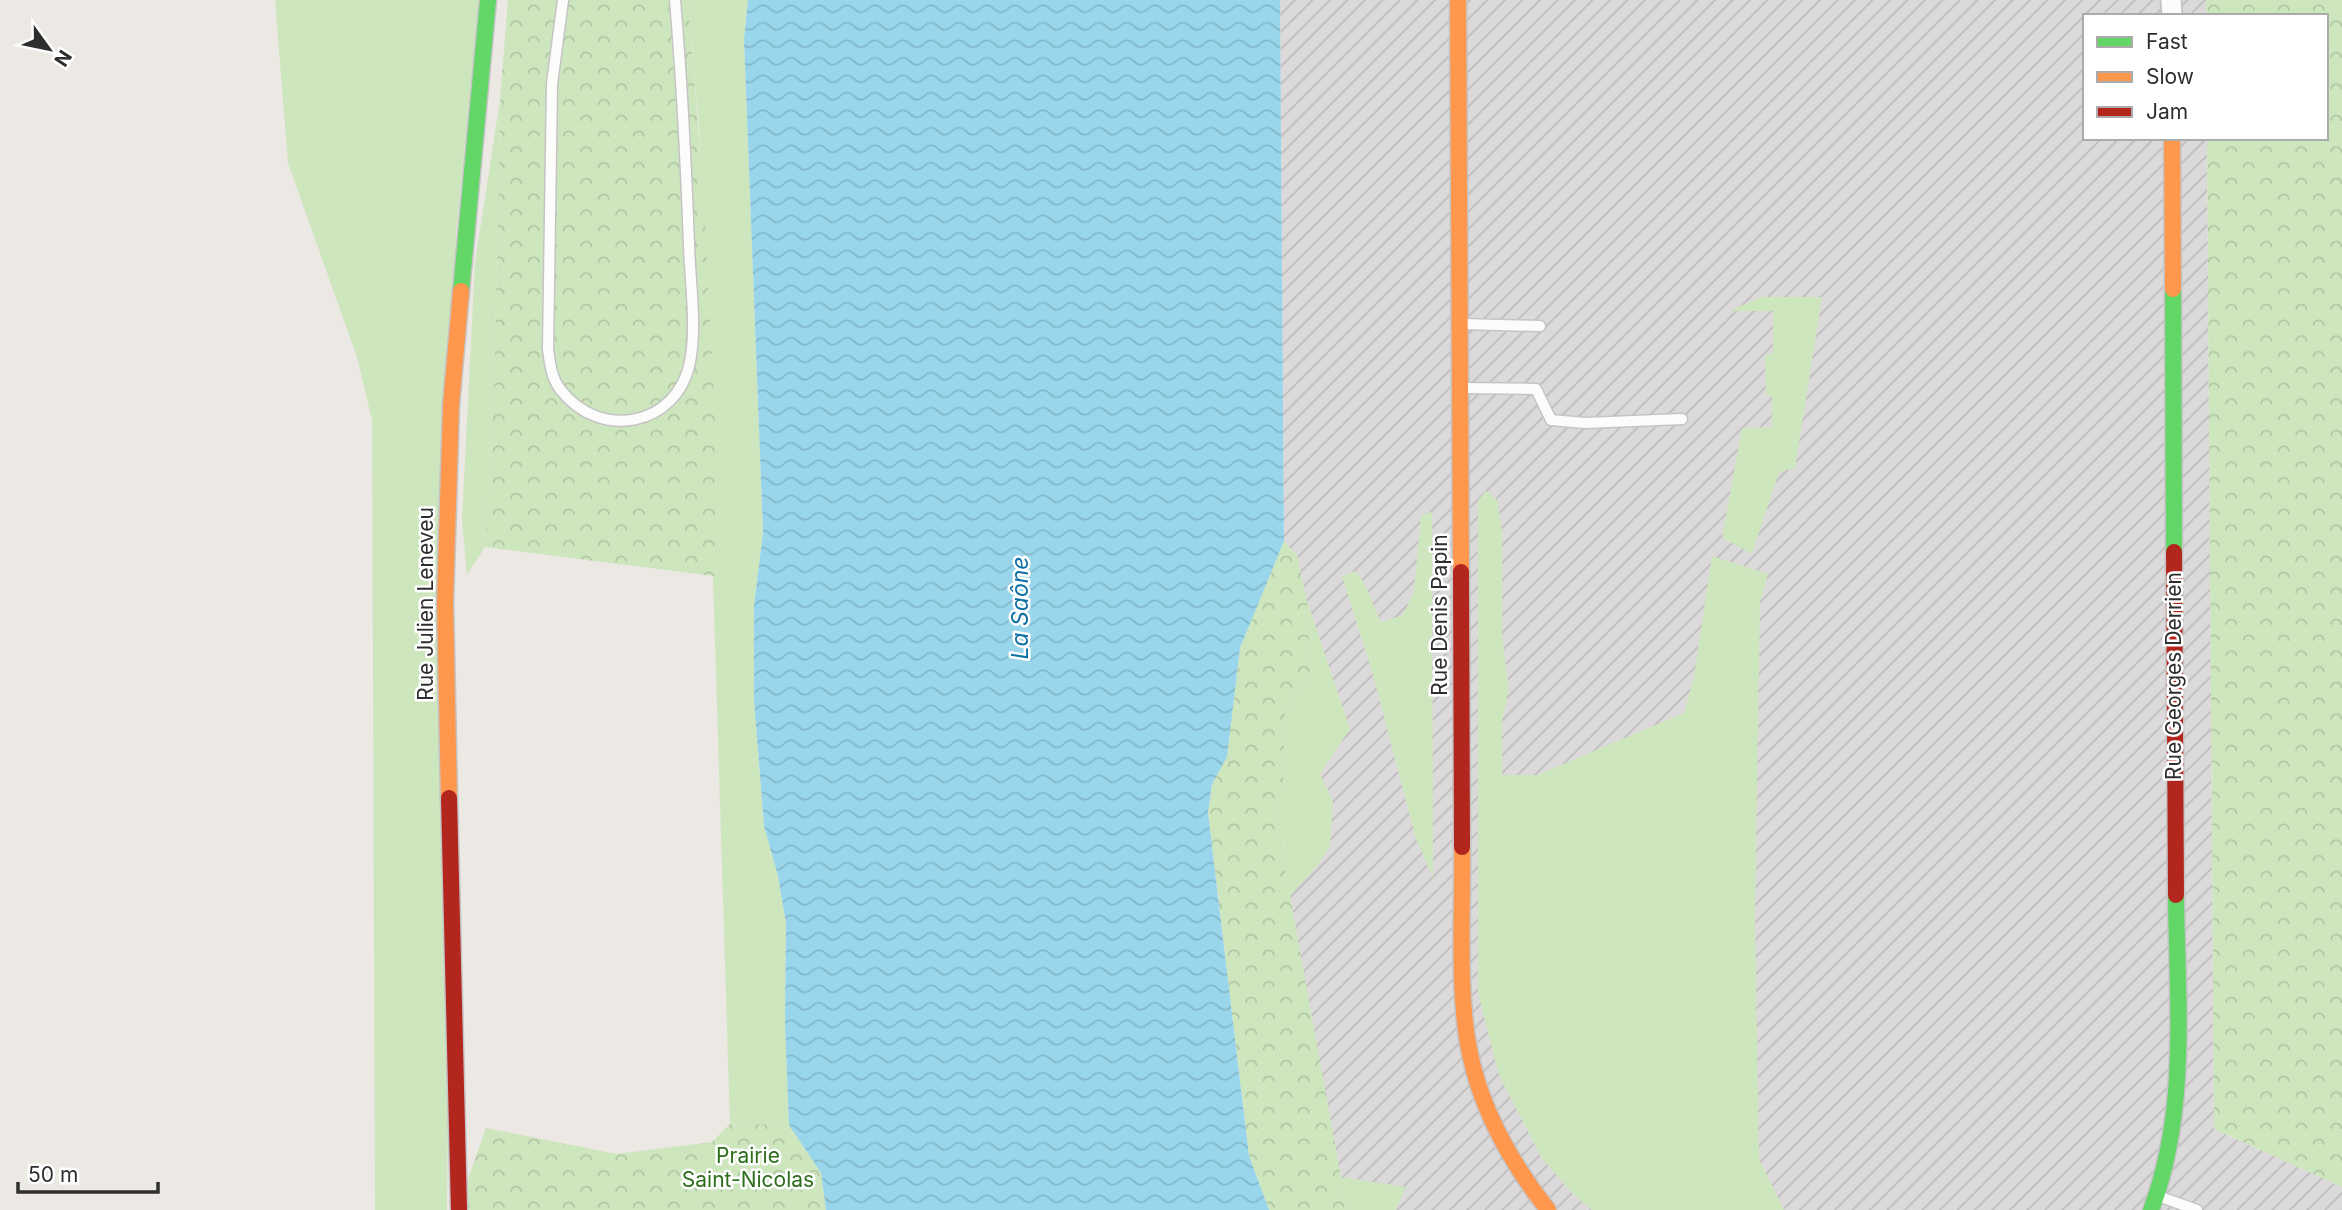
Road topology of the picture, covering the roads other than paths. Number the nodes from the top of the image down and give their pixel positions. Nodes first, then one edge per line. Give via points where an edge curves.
1 (488, 0) edge
2 (563, 0) edge
3 (675, 0) edge
4 (1458, 0) edge
5 (2172, 140) edge
6 (1460, 324) junction
7 (1540, 326) dead end
8 (1460, 388) junction
9 (1682, 419) dead end
10 (2154, 1203) edge
11 (459, 1210) edge
12 (1548, 1210) edge
13 (2197, 1210) edge

1 - 11 street, Rue Julien Leneveu via 451,405 444,602
2 - 3 lane via 552,84 551,371 575,405 603,420 624,422 649,415 669,401 686,378 690,360 683,89
4 - 6 street, Rue Denis Papin
5 - 10 street, Rue Georges Derrien via 2177,1053 2174,1135
6 - 7 lane
6 - 8 street, Rue Denis Papin
8 - 9 lane via 1536,389 1551,420
8 - 12 street, Rue Denis Papin via 1465,1021 1479,1087 1493,1121 1510,1156
10 - 13 lane

